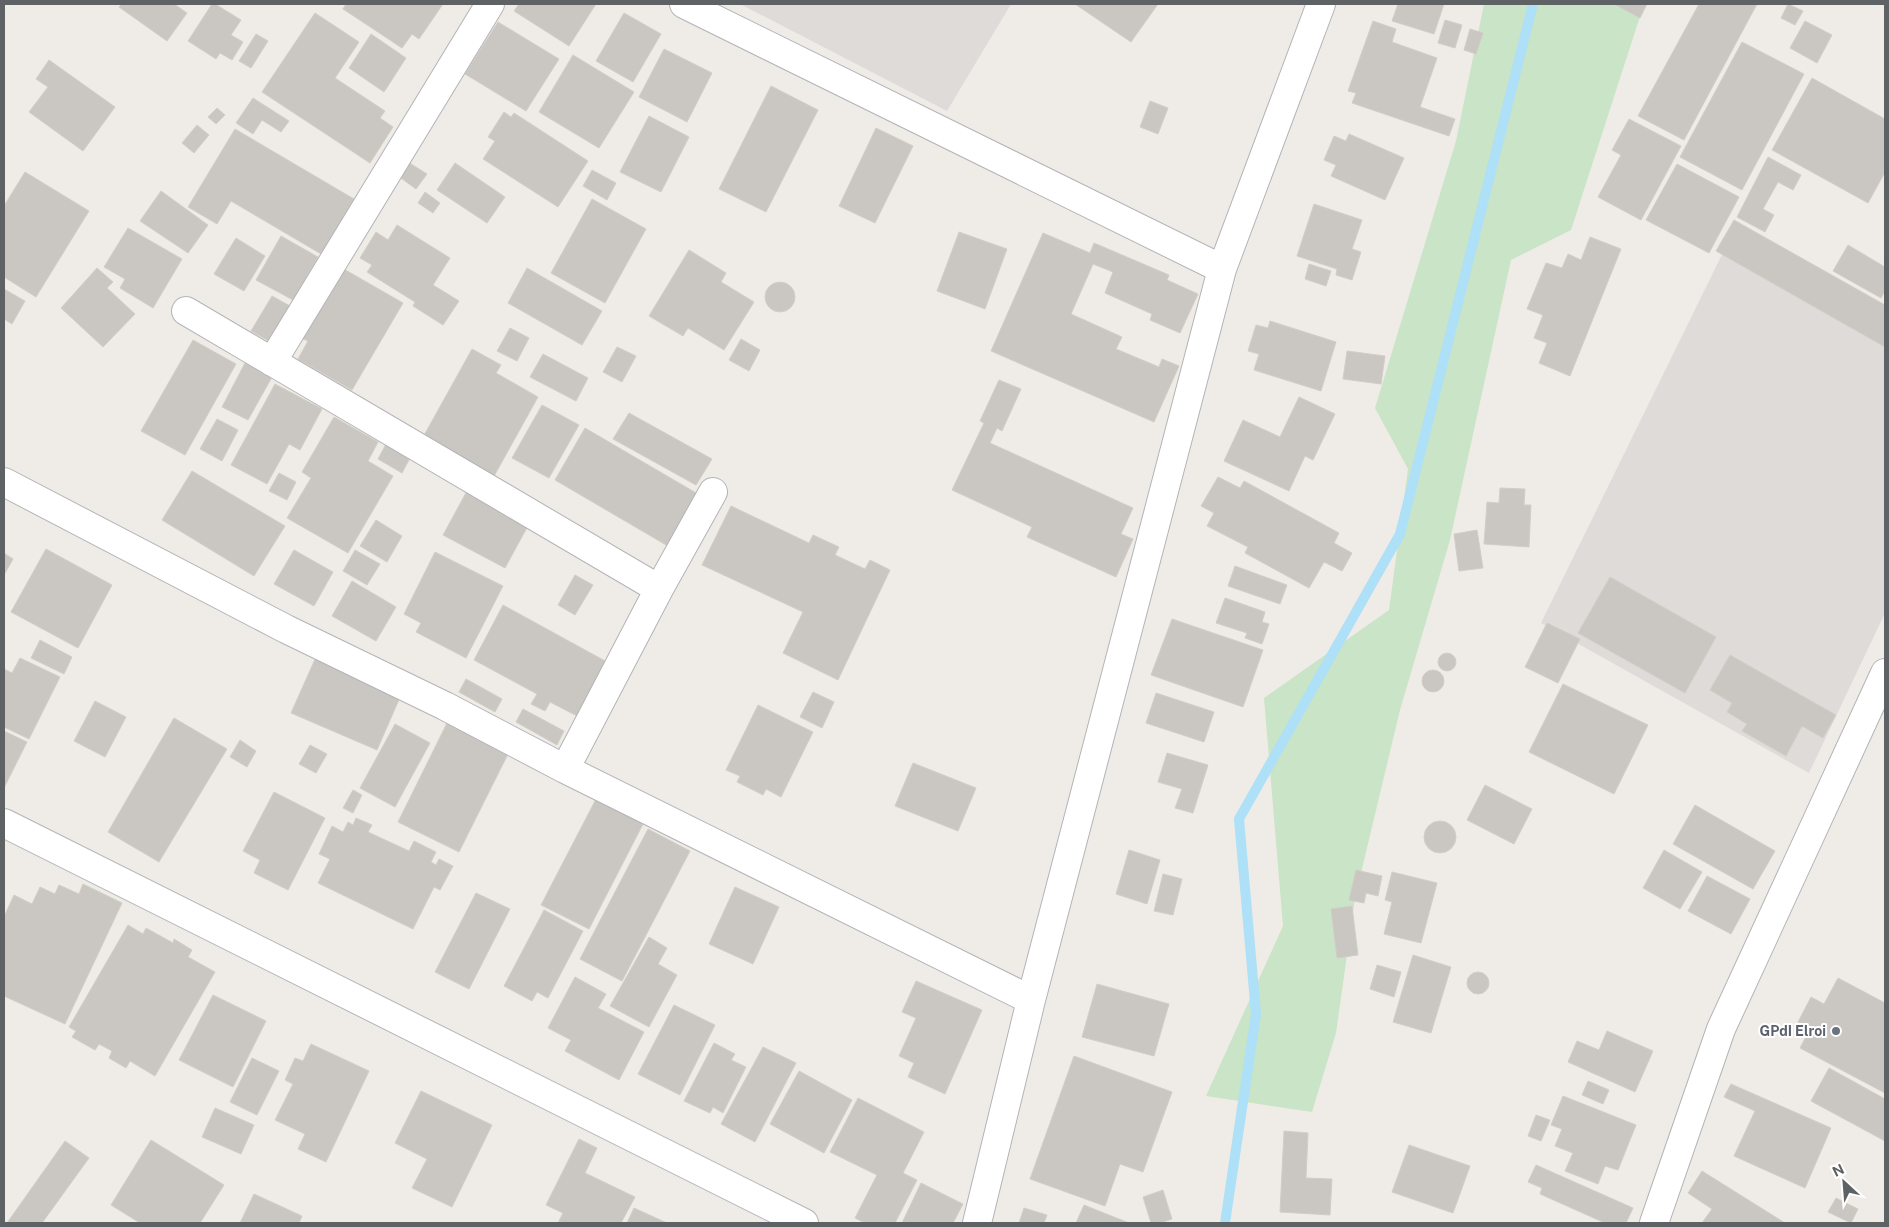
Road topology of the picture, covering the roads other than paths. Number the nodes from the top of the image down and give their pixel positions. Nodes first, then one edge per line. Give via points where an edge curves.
1 (490, 4) edge
2 (684, 4) edge
3 (1321, 4) edge
4 (1222, 269) junction
5 (186, 311) dead end
6 (272, 362) junction
7 (4, 482) edge
8 (713, 492) dead end
9 (660, 589) junction
10 (1885, 673) edge
11 (566, 770) junction
12 (4, 823) edge
13 (1031, 1000) junction
14 (804, 1223) edge
15 (977, 1223) edge
16 (1654, 1223) edge

1 - 6 street
2 - 4 street
3 - 4 street
4 - 13 street
5 - 6 street
6 - 9 street
7 - 11 street
8 - 9 street
9 - 11 street
10 - 16 street via 1721,1029
11 - 13 street
12 - 14 street
13 - 15 street

